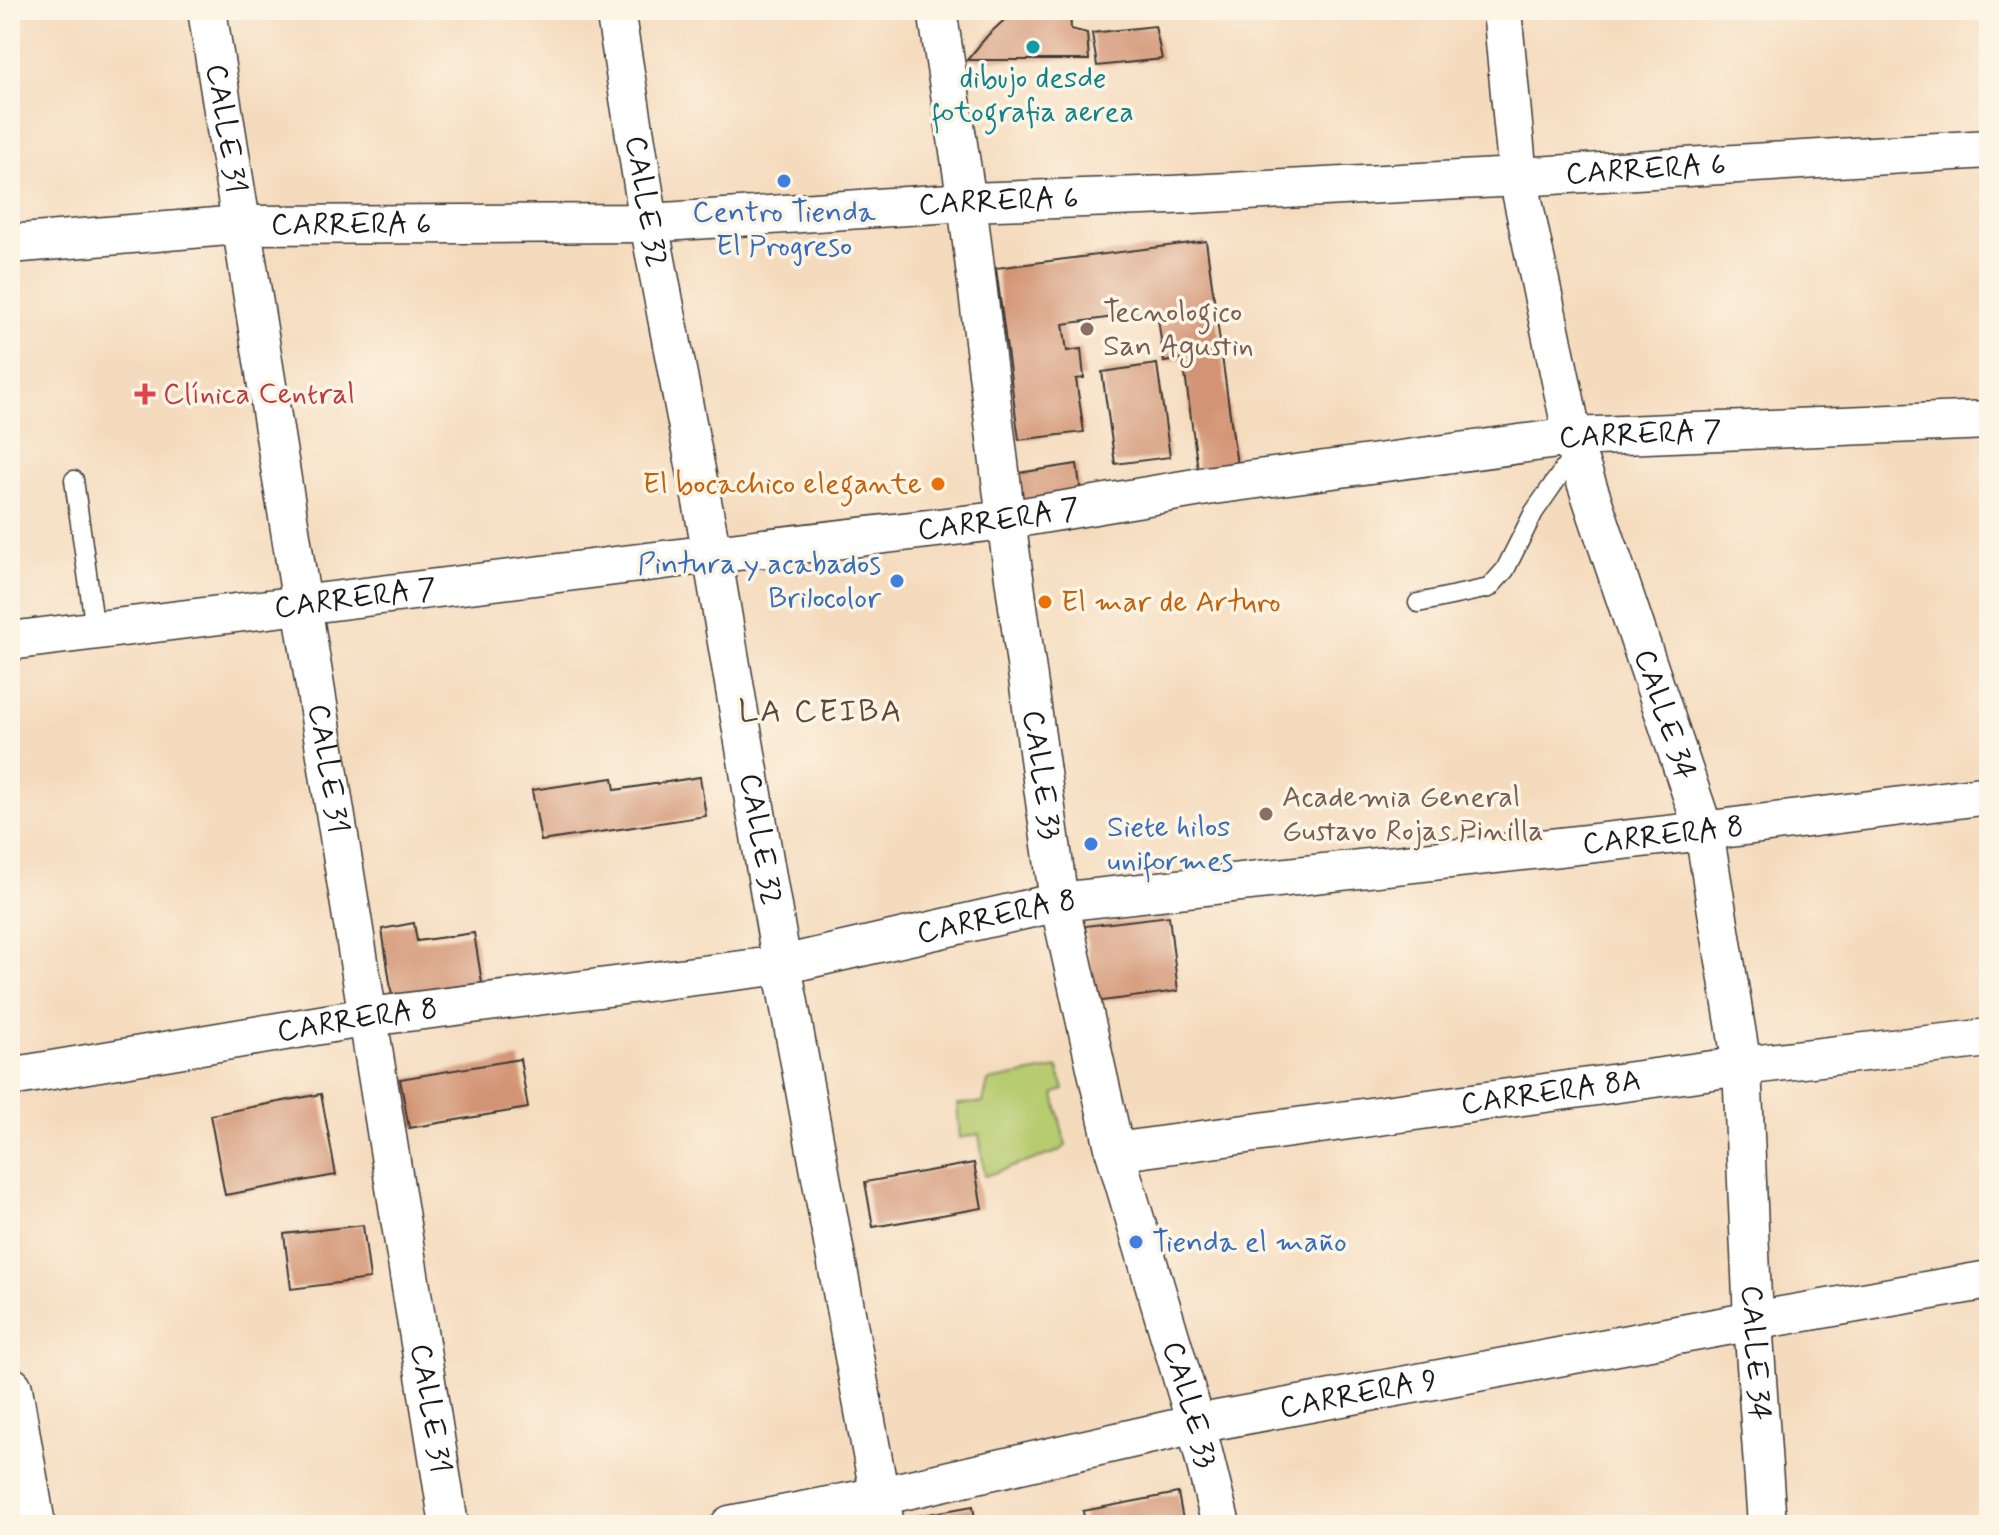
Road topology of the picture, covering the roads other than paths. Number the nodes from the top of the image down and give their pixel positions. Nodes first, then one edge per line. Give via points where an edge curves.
1 (207, 10) edge
2 (615, 10) edge
3 (937, 10) edge
4 (1502, 10) edge
5 (1989, 149) edge
6 (1518, 177) junction
7 (967, 202) junction
8 (649, 223) junction
9 (240, 225) junction
10 (10, 244) edge
11 (1989, 420) edge
12 (1574, 445) junction
13 (74, 480) dead end
14 (1006, 520) junction
15 (712, 554) junction
16 (1418, 603) dead end
17 (301, 604) junction
18 (95, 630) junction
19 (10, 641) edge
20 (1989, 795) edge
21 (1704, 831) junction
22 (1059, 902) junction
23 (782, 965) junction
24 (368, 1017) junction
25 (1989, 1038) edge
26 (1742, 1066) junction
27 (10, 1077) edge
28 (1115, 1152) junction
29 (1989, 1280) edge
30 (1753, 1321) junction
31 (10, 1389) edge
32 (1196, 1424) junction
33 (882, 1510) edge
34 (33, 1525) edge
35 (449, 1525) edge
36 (730, 1525) edge
37 (1221, 1525) edge
38 (1767, 1525) edge

1 - 9 street, CALLE 31
2 - 8 street, CALLE 32
3 - 7 street, CALLE 33
4 - 6 street, CALLE 34
5 - 6 street, CARRERA 6
6 - 7 street, CARRERA 6
6 - 12 street, CALLE 34
7 - 8 street, CARRERA 6
7 - 14 street, CALLE 33
8 - 9 street, CARRERA 6
8 - 15 street, CALLE 32
9 - 10 street, CARRERA 6
9 - 17 street, CALLE 31
11 - 12 street, CARRERA 7
12 - 14 street, CARRERA 7 via 1213,485
12 - 16 lane via 1505,570 1489,588
12 - 21 street, CALLE 34
13 - 18 lane
14 - 15 street, CARRERA 7
14 - 22 street, CALLE 33
15 - 17 street, CARRERA 7
15 - 23 street, CALLE 32
17 - 18 street, CARRERA 7
17 - 24 street, CALLE 31
18 - 19 street, CARRERA 7
20 - 21 street, CARRERA 8
21 - 22 street, CARRERA 8
21 - 26 street, CALLE 34
22 - 23 street, CARRERA 8
22 - 28 street, CALLE 33
23 - 24 street, CARRERA 8
23 - 33 street, CALLE 32
24 - 27 street, CARRERA 8
24 - 35 street, CALLE 31
25 - 26 street, CARRERA 8A
26 - 28 street, CARRERA 8A
26 - 30 street, CALLE 34
28 - 32 street, CALLE 33
29 - 30 street, CARRERA 9
30 - 32 street, CARRERA 9
30 - 38 street, CALLE 34
31 - 34 street
32 - 33 street, CARRERA 9
32 - 37 street, CALLE 33
33 - 36 street, CARRERA 9

